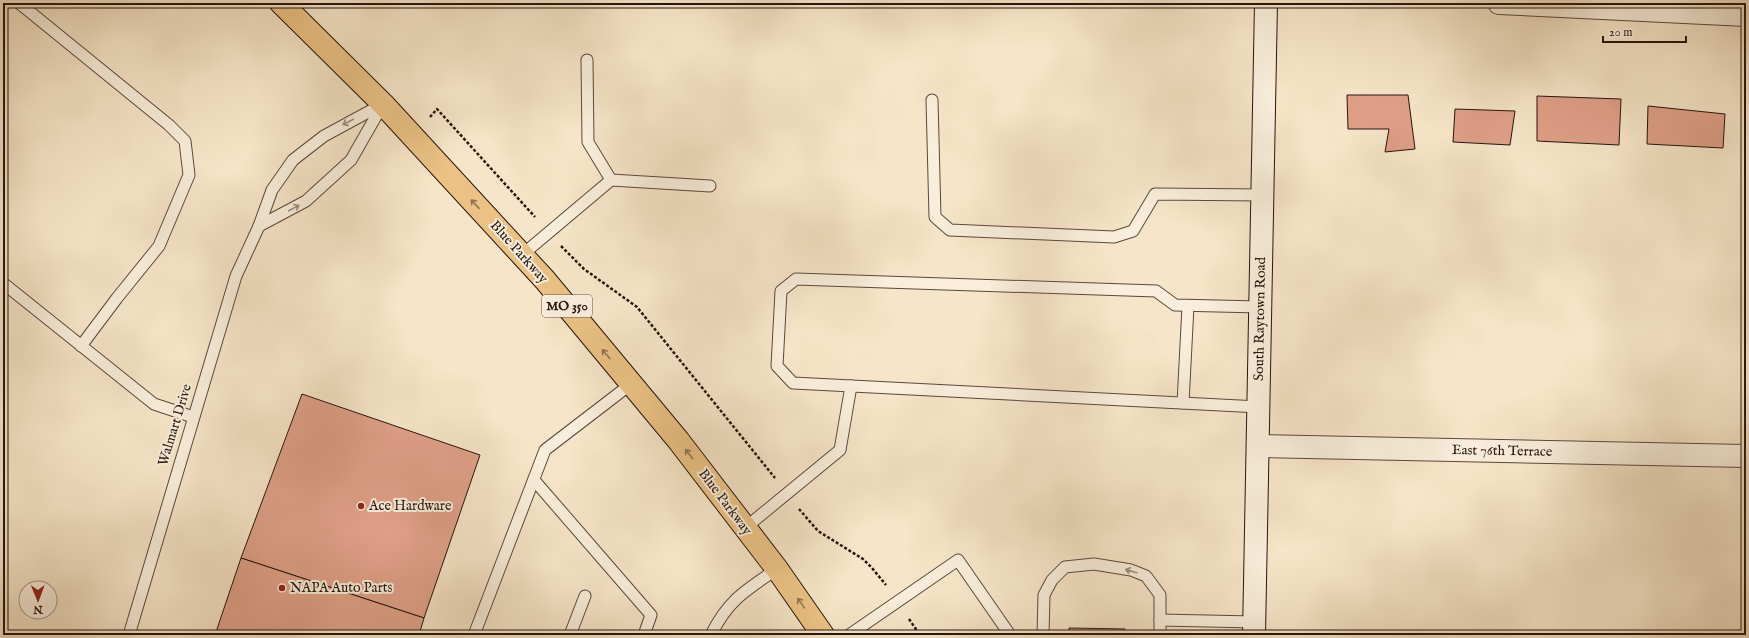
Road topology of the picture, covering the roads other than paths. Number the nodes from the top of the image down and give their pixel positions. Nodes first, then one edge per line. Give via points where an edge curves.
1 (19, 3) edge
2 (281, 3) edge
3 (1266, 3) edge
4 (1499, 3) edge
5 (1746, 15) edge
6 (587, 60) dead end
7 (932, 100) dead end
8 (383, 104) junction
9 (611, 180) junction
10 (710, 186) dead end
11 (1262, 195) junction
12 (259, 226) junction
13 (522, 255) junction
14 (3, 283) edge
15 (1188, 306) junction
16 (1260, 307) junction
17 (81, 346) junction
18 (631, 384) junction
19 (851, 386) junction
20 (1183, 403) junction
21 (1258, 407) junction
22 (193, 417) junction
23 (1258, 446) junction
24 (1746, 456) edge
25 (534, 480) junction
26 (745, 528) junction
27 (777, 569) junction
28 (586, 596) dead end
29 (1160, 620) junction
30 (1254, 629) edge
31 (128, 635) edge
32 (474, 635) edge
33 (570, 635) edge
34 (644, 635) edge
35 (711, 635) edge
36 (823, 635) edge
37 (850, 635) edge
38 (1010, 635) edge
39 (1043, 635) edge
40 (1160, 635) edge

1 - 17 lane via 169,125 185,141 188,175 159,246
2 - 8 highway, Blue Parkway / MO 350
3 - 11 street, South Raytown Road
4 - 5 street
6 - 9 lane via 588,142
7 - 11 lane via 935,217 950,230 1114,237 1133,231 1155,194
12 -> 8 lane via 306,201 352,160
8 -> 12 lane, Walmart Drive via 324,136 293,160 272,190
13 -> 8 highway, Blue Parkway / MO 350
9 - 10 lane
9 - 13 lane
11 - 16 street, South Raytown Road
12 - 22 lane, Walmart Drive via 236,276
18 -> 13 highway, Blue Parkway / MO 350
14 - 17 lane
15 - 16 lane
15 - 19 lane via 1175,305 1156,291 796,279 781,291 777,366 793,383
15 - 20 lane
16 - 21 street, South Raytown Road
17 - 22 lane via 154,404
18 - 25 lane via 545,450
26 -> 18 highway, Blue Parkway / MO 350 via 678,440
19 - 20 lane
19 - 26 lane via 840,450
20 - 21 lane
21 - 23 street, South Raytown Road
22 - 31 lane, Walmart Drive
23 - 24 street, East 76th Terrace
23 - 30 street, South Raytown Road
25 - 32 lane
25 - 34 lane via 651,615
26 - 27 highway, Blue Parkway / MO 350
27 - 35 lane via 740,594 720,616
36 -> 27 highway, Blue Parkway / MO 350
28 - 33 lane
29 - 30 lane
29 -> 39 lane via 1160,595 1146,576 1131,570 1094,564 1065,567 1052,580 1044,594
29 - 40 lane
37 - 38 lane via 958,560

